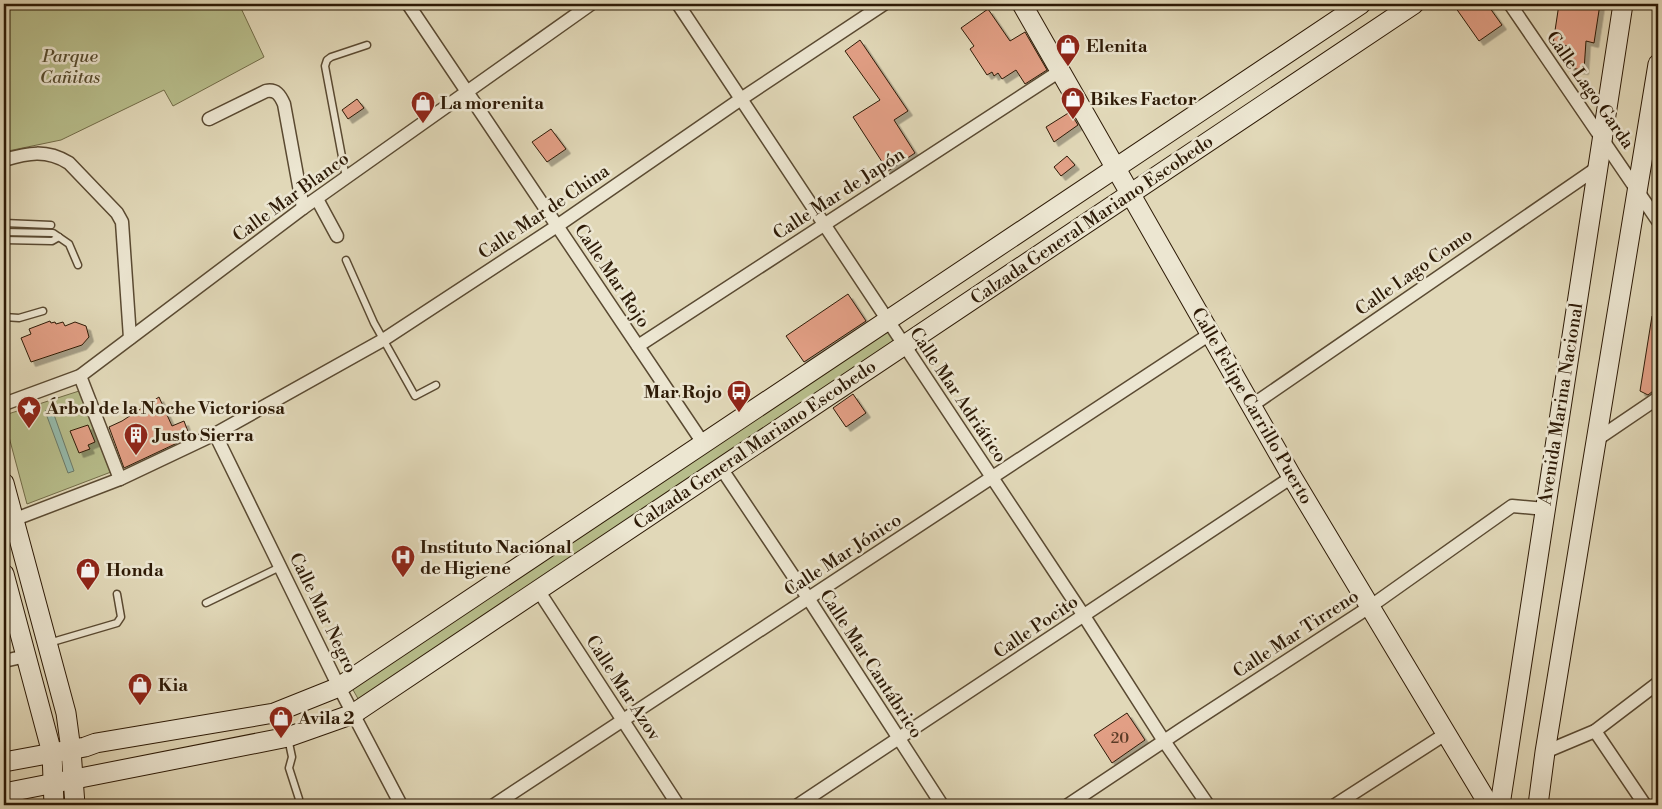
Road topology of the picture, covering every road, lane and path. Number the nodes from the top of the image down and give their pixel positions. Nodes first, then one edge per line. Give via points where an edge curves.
1 (408, 4) edge
2 (591, 4) edge
3 (678, 4) edge
4 (884, 4) edge
5 (1022, 4) edge
6 (1361, 4) edge
7 (1414, 4) edge
8 (1510, 4) edge
9 (1623, 4) edge
10 (367, 45) dead end
11 (1658, 64) edge
12 (1060, 71) junction
13 (467, 92) junction
14 (741, 99) junction
15 (209, 119) dead end
16 (1653, 120) edge
17 (1602, 137) junction
18 (4, 160) edge
19 (1116, 168) junction
20 (1597, 168) junction
21 (346, 178) junction
22 (1637, 190) junction
23 (1130, 194) junction
24 (317, 199) junction
25 (303, 208) junction
26 (1658, 221) edge
27 (4, 223) edge
28 (51, 225) dead end
29 (824, 225) junction
30 (557, 226) junction
31 (4, 232) edge
32 (56, 235) junction
33 (337, 236) dead end
34 (4, 240) edge
35 (346, 260) dead end
36 (78, 265) dead end
37 (44, 311) dead end
38 (4, 317) edge
39 (888, 320) junction
40 (1210, 334) junction
41 (130, 338) junction
42 (383, 340) junction
43 (638, 346) junction
44 (904, 346) junction
45 (80, 376) junction
46 (436, 385) dead end
47 (1658, 398) edge
48 (4, 404) edge
49 (1251, 406) junction
50 (215, 434) junction
51 (1596, 440) junction
52 (703, 444) junction
53 (721, 468) junction
54 (992, 477) junction
55 (1292, 477) junction
56 (120, 479) junction
57 (4, 482) edge
58 (1545, 509) junction
59 (14, 520) junction
60 (280, 566) junction
61 (5, 585) edge
62 (538, 590) junction
63 (117, 594) dead end
64 (808, 598) junction
65 (206, 603) dead end
66 (1371, 606) junction
67 (1084, 616) junction
68 (48, 644) junction
69 (26, 656) junction
70 (4, 661) edge
71 (1658, 684) edge
72 (339, 686) junction
73 (353, 714) junction
74 (623, 721) junction
75 (1595, 731) junction
76 (1447, 733) junction
77 (288, 737) junction
78 (898, 739) junction
79 (1164, 741) junction
80 (71, 750) junction
81 (1545, 752) junction
82 (52, 753) junction
83 (4, 762) edge
84 (73, 780) junction
85 (53, 784) junction
86 (4, 793) edge
87 (299, 799) dead end
88 (54, 805) edge
89 (75, 805) edge
90 (401, 805) edge
91 (494, 805) edge
92 (678, 805) edge
93 (798, 805) edge
94 (942, 805) edge
95 (1068, 805) edge
96 (1208, 805) edge
97 (1335, 805) edge
98 (1489, 805) edge
99 (1500, 805) edge
100 (1538, 805) edge
101 (1645, 805) edge

1 - 13 street, Calle Mar Rojo
2 - 13 street, Calle Mar Blanco
3 - 14 street, Calle Mar Adriático
4 - 14 street, Calle Mar de China
5 - 12 main road, Calle Felipe Carrillo Puerto
6 - 19 main road, Calzada General Mariano Escobedo
7 - 23 main road, Calzada General Mariano Escobedo
8 - 17 street, Calle Lago Garda
9 - 17 main road, Avenida Marina Nacional
10 - 21 lane via 332,57 325,66
11 - 16 main road
12 - 19 main road, Calle Felipe Carrillo Puerto
12 - 29 street, Calle Mar de Japón
13 - 21 street, Calle Mar Blanco
13 - 30 street, Calle Mar Rojo
14 - 29 street, Calle Mar Adriático
14 - 30 street, Calle Mar de China
15 - 25 street via 266,91 276,92 284,104
16 - 22 main road
17 - 20 main road, Avenida Marina Nacional
17 - 22 street, Calle Lago Garda
18 - 41 street via 29,154 47,154 62,159 117,213 122,222
19 - 23 main road, Calle Felipe Carrillo Puerto
19 - 39 main road, Calzada General Mariano Escobedo
20 - 49 street, Calle Lago Como
20 - 58 main road, Avenida Marina Nacional
21 - 24 street, Calle Mar Blanco
22 - 26 street, Calle Lago Garda
22 - 51 main road
23 - 40 main road, Calle Felipe Carrillo Puerto
23 - 44 main road, Calzada General Mariano Escobedo
24 - 25 street, Calle Mar Blanco
24 - 33 street
25 - 41 street, Calle Mar Blanco
27 - 28 lane
29 - 39 street, Calle Mar Adriático
29 - 43 street, Calle Mar de Japón
30 - 42 street, Calle Mar de China
30 - 43 street, Calle Mar Rojo
31 - 32 lane
32 - 34 lane via 52,241
32 - 36 lane via 69,244
35 - 42 lane
37 - 38 lane via 20,318
39 - 44 street, Calle Mar Adriático
39 - 52 main road, Calzada General Mariano Escobedo
40 - 49 main road, Calle Felipe Carrillo Puerto
40 - 54 street, Calle Mar Jónico
41 - 45 street, Calle Mar Blanco
42 - 46 lane via 415,396
42 - 50 street, Calle Mar de China
43 - 52 street, Calle Mar Rojo
44 - 53 main road, Calzada General Mariano Escobedo
44 - 54 street, Calle Mar Adriático
45 - 48 street, Calle Mar Blanco
45 - 56 street
47 - 51 street
49 - 55 main road, Calle Felipe Carrillo Puerto
50 - 56 street, Calle Mar de China
50 - 60 street, Calle Mar Negro
51 - 81 main road
52 - 72 main road, Calzada General Mariano Escobedo
53 - 62 main road, Calzada General Mariano Escobedo
53 - 64 street, Calle Mar Cantábrico
54 - 64 street, Calle Mar Jónico
54 - 67 street, Calle Mar Adriático
55 - 66 main road, Calle Felipe Carrillo Puerto
55 - 67 street, Calle Pocito
56 - 59 street, Calle Mar de China
57 - 59 main road
58 - 66 street, Calle Mar Tirreno via 1512,506
58 - 99 main road, Avenida Marina Nacional
59 - 68 main road
60 - 65 lane
60 - 72 street, Calle Mar Negro
61 - 69 main road
62 - 73 main road, Calzada General Mariano Escobedo
62 - 74 street, Calle Mar Azov
63 - 68 lane via 120,617 117,623
64 - 74 street, Calle Mar Jónico
64 - 78 street, Calle Mar Cantábrico
66 - 76 main road, Calle Felipe Carrillo Puerto
66 - 79 street, Calle Mar Tirreno
67 - 78 street, Calle Pocito
67 - 79 street, Calle Mar Adriático
68 - 80 main road via 66,713
69 - 70 street
69 - 82 main road
71 - 75 street
72 - 73 street, Calle Mar Negro
72 - 80 main road, Calzada General Mariano Escobedo via 274,713
73 - 77 main road, Calzada General Mariano Escobedo
73 - 90 street, Calle Mar Negro
74 - 91 street, Calle Mar Jónico
74 - 92 street, Calle Mar Azov
75 - 81 street
75 - 101 street
76 - 97 street
76 - 98 main road, Calle Felipe Carrillo Puerto
77 - 84 main road, Calzada General Mariano Escobedo
77 - 87 lane via 292,757 289,768
78 - 93 street, Calle Pocito
78 - 94 street, Calle Mar Cantábrico
79 - 95 street, Calle Mar Tirreno
79 - 96 street, Calle Mar Adriático
80 - 82 main road, Calzada General Mariano Escobedo
80 - 84 main road
81 - 100 main road
82 - 83 main road, Calzada General Mariano Escobedo
82 - 85 main road
84 - 85 main road, Calzada General Mariano Escobedo
84 - 89 main road
85 - 86 main road, Calzada General Mariano Escobedo
85 - 88 main road

